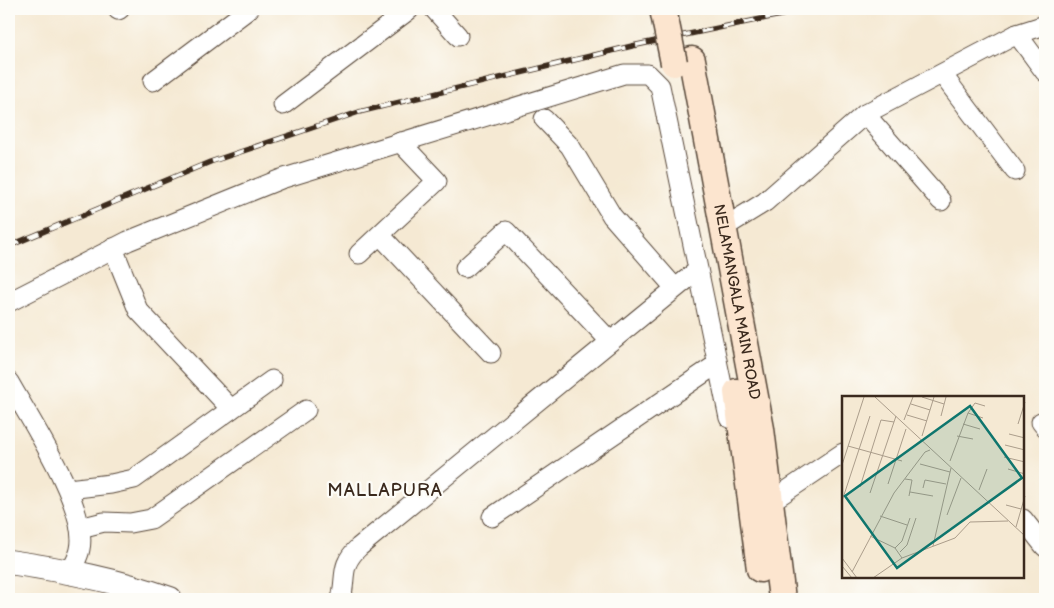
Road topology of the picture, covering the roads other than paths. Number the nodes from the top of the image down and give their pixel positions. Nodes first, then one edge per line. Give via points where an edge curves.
1 (249, 9) edge
2 (410, 9) edge
3 (434, 9) edge
4 (663, 9) edge
5 (677, 9) edge
6 (1045, 25) edge
7 (1017, 34) junction
8 (458, 36) dead end
9 (683, 61) junction
10 (1045, 72) edge
11 (942, 74) junction
12 (153, 81) dead end
13 (283, 105) dead end
14 (866, 114) junction
15 (544, 119) dead end
16 (400, 142) junction
17 (1015, 171) dead end
18 (941, 201) dead end
19 (723, 228) junction
20 (380, 235) junction
21 (113, 248) junction
22 (359, 254) dead end
23 (466, 268) dead end
24 (698, 270) junction
25 (676, 288) junction
26 (9, 302) edge
27 (610, 341) junction
28 (491, 353) dead end
29 (717, 364) junction
30 (272, 380) dead end
31 (9, 382) edge
32 (231, 409) junction
33 (306, 410) dead end
34 (842, 454) edge
35 (746, 465) junction
36 (68, 488) junction
37 (770, 502) junction
38 (492, 517) dead end
39 (1024, 520) edge
40 (80, 528) junction
41 (1045, 547) edge
42 (9, 562) edge
43 (71, 570) junction
44 (170, 599) edge
45 (341, 599) edge
46 (764, 599) edge
47 (782, 599) edge

1 - 12 street
2 - 13 street
3 - 8 street
4 - 9 main road, bridge
5 - 9 main road, NELAMANGALA MAIN ROAD
6 - 7 street
7 - 10 street
7 - 11 street
9 - 19 main road, NELAMANGALA MAIN ROAD
9 - 35 main road via 735,377
11 - 14 street
11 - 17 street
14 - 18 street
14 - 19 street via 766,202
15 - 25 street via 570,146 612,216
16 - 20 street via 437,181
16 - 21 street via 281,179
16 - 24 street via 624,74 648,74 660,86
19 - 37 main road, NELAMANGALA MAIN ROAD via 761,429
20 - 22 street
20 - 28 street
21 - 26 street
21 - 32 street via 138,310
23 - 27 street via 506,230
24 - 25 street
24 - 29 street
25 - 27 street
27 - 45 street via 349,556 343,573
29 - 35 street via 736,446
29 - 38 street
30 - 32 street
31 - 36 street
32 - 36 street via 134,479
33 - 40 street via 151,519 130,523 104,522
34 - 37 street
35 - 46 main road
36 - 40 street
37 - 47 main road, NELAMANGALA MAIN ROAD
39 - 41 street
40 - 43 street via 80,549
42 - 43 street
43 - 44 street

